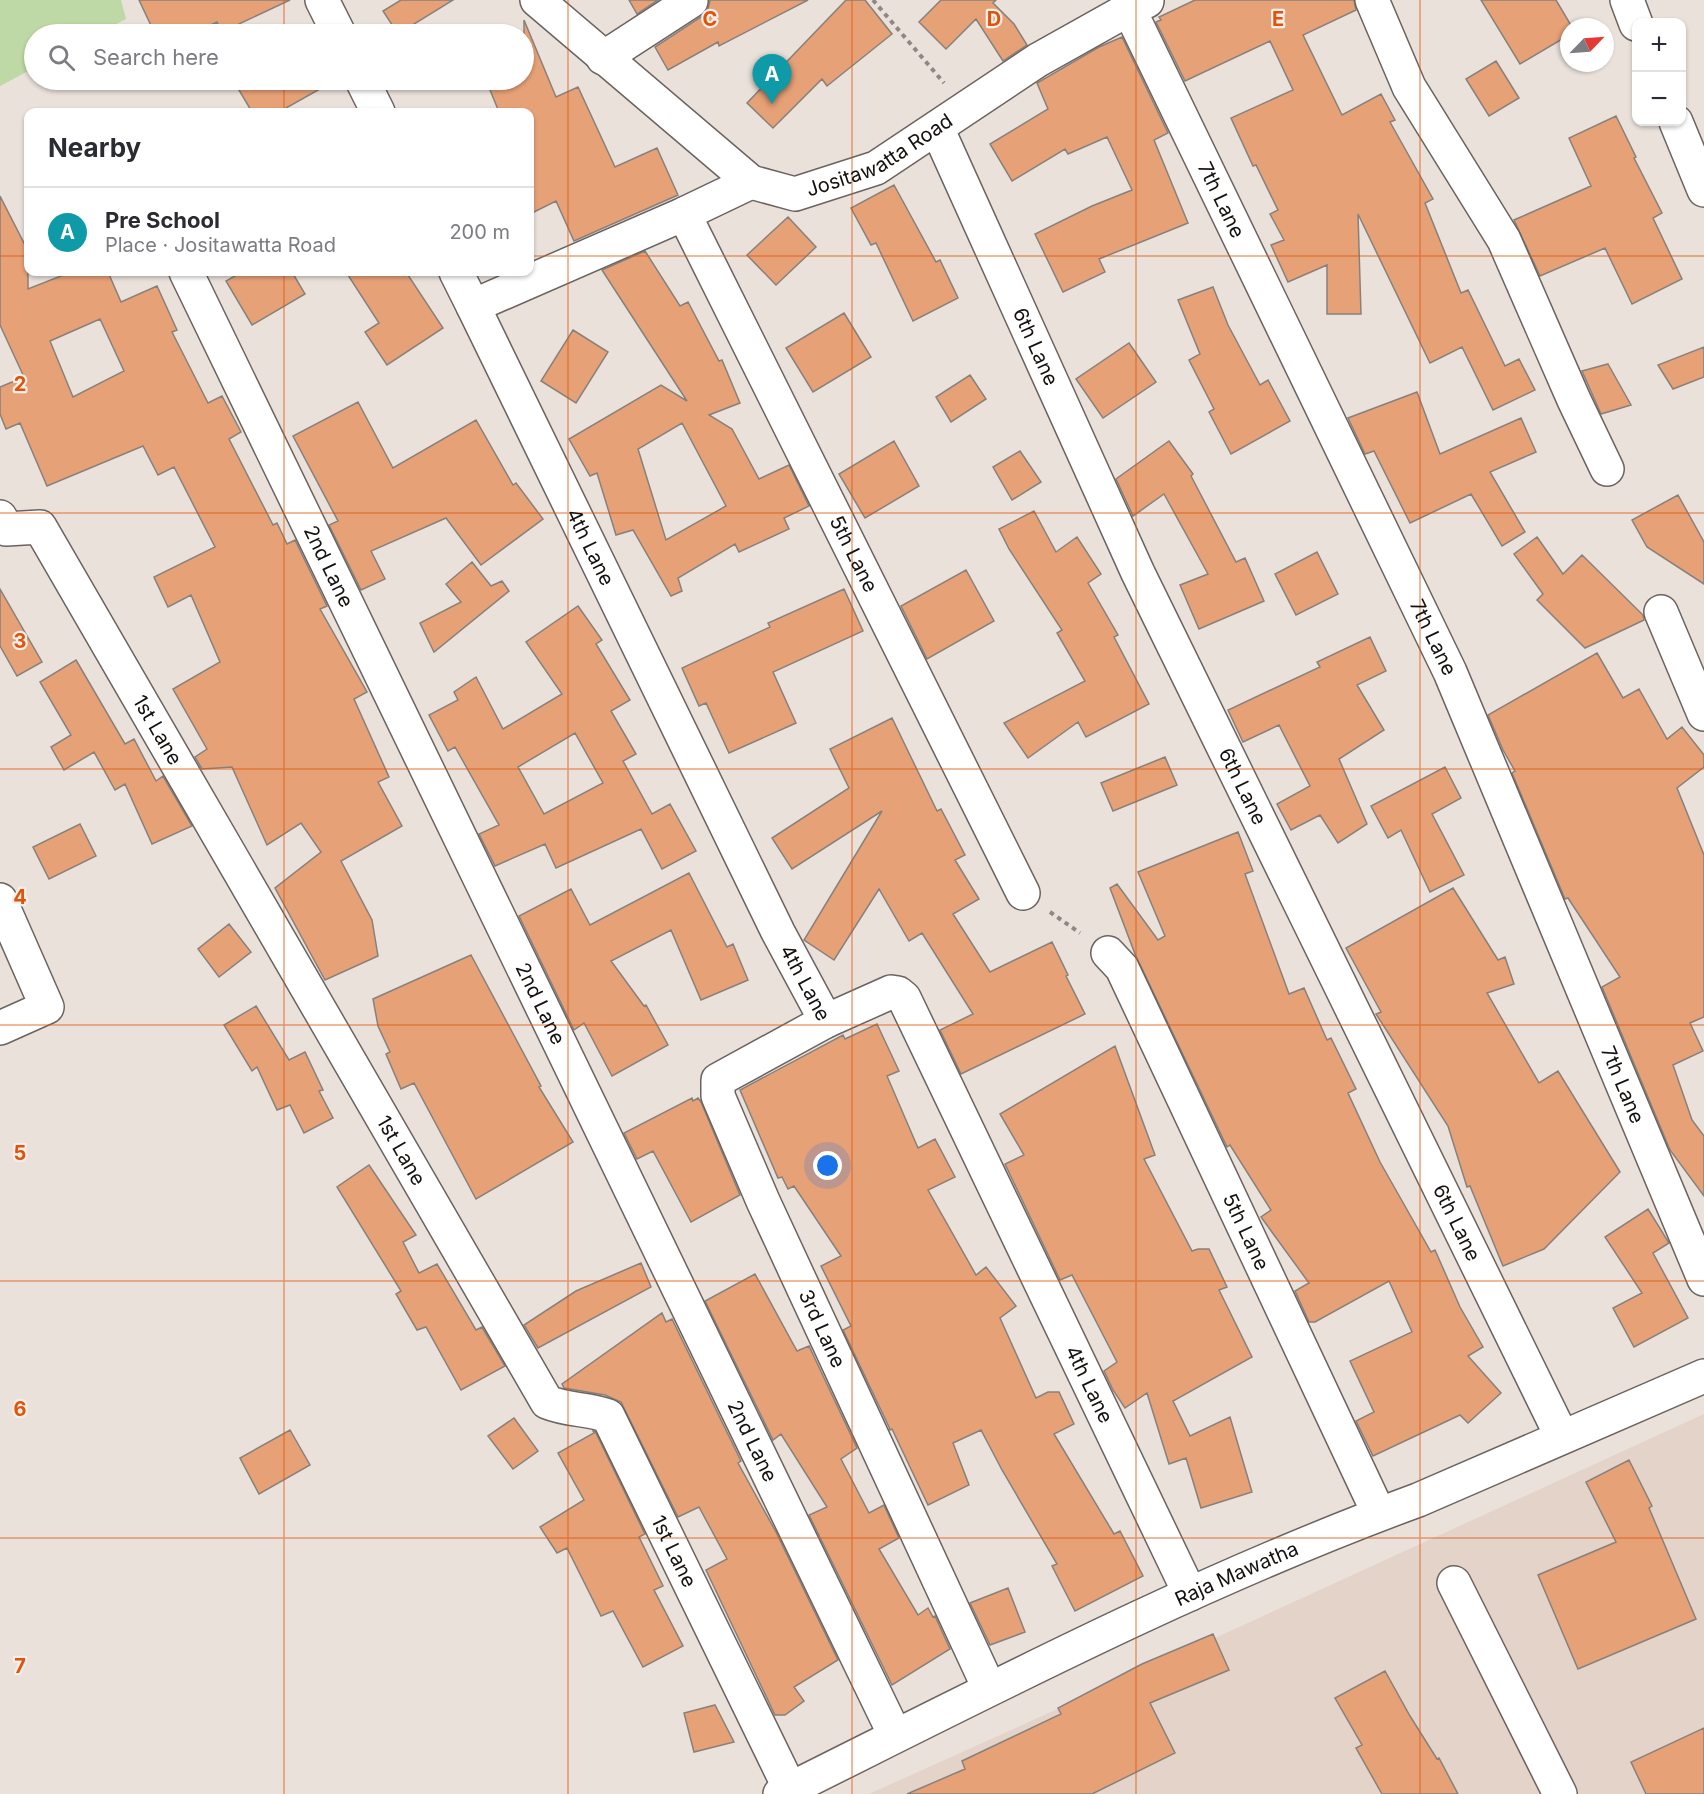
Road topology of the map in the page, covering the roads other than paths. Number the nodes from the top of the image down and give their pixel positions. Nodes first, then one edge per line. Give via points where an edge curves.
1 (322, 0) edge
2 (537, 0) edge
3 (1372, 0) edge
4 (1627, 0) edge
5 (691, 1) edge
6 (1139, 4) edge
7 (1634, 18) edge
8 (334, 24) edge
9 (603, 58) junction
10 (367, 90) edge
11 (376, 108) edge
12 (1678, 126) edge
13 (937, 128) junction
14 (751, 182) junction
15 (1704, 190) edge
16 (684, 214) junction
17 (188, 276) edge
18 (458, 276) edge
19 (473, 306) junction
20 (1607, 469) dead end
21 (0, 517) edge
22 (1661, 612) dead end
23 (1704, 714) edge
24 (1023, 893) road end
25 (0, 900) edge
26 (1108, 953) road end
27 (826, 1021) junction
28 (0, 1028) edge
29 (1704, 1279) edge
30 (1704, 1376) edge
31 (1562, 1437) junction
32 (1379, 1514) junction
33 (1454, 1583) dead end
34 (1190, 1593) junction
35 (989, 1688) junction
36 (894, 1735) junction
37 (785, 1791) edge
38 (1560, 1794) edge

1 - 8 street
2 - 9 street, Jositawatta Road
3 - 20 street via 1409,87 1504,240
4 - 7 street
5 - 9 street
6 - 13 street, Jositawatta Road via 1038,60
6 - 29 street, 7th Lane via 1450,672
9 - 14 street, Jositawatta Road
10 - 11 street
12 - 15 street
13 - 14 street, Jositawatta Road via 876,168 795,194
13 - 31 street, 6th Lane via 1138,573
14 - 16 street
16 - 19 street
16 - 24 street, 5th Lane
17 - 36 street, 2nd Lane
18 - 19 street, 4th Lane
19 - 27 street, 4th Lane via 777,932
21 - 37 street, 1st Lane via 6,529 40,527 548,1402 563,1409 608,1416
22 - 23 street
25 - 28 street via 47,1006
26 - 32 street, 5th Lane via 1122,968
27 - 34 street, 4th Lane via 891,992 904,998
27 - 35 street, 3rd Lane via 718,1080 718,1096
30 - 31 street, Raja Mawatha
31 - 32 street, Raja Mawatha
32 - 34 street, Raja Mawatha
33 - 38 street
34 - 35 street, Raja Mawatha
35 - 36 street, Raja Mawatha
36 - 37 street, Raja Mawatha

